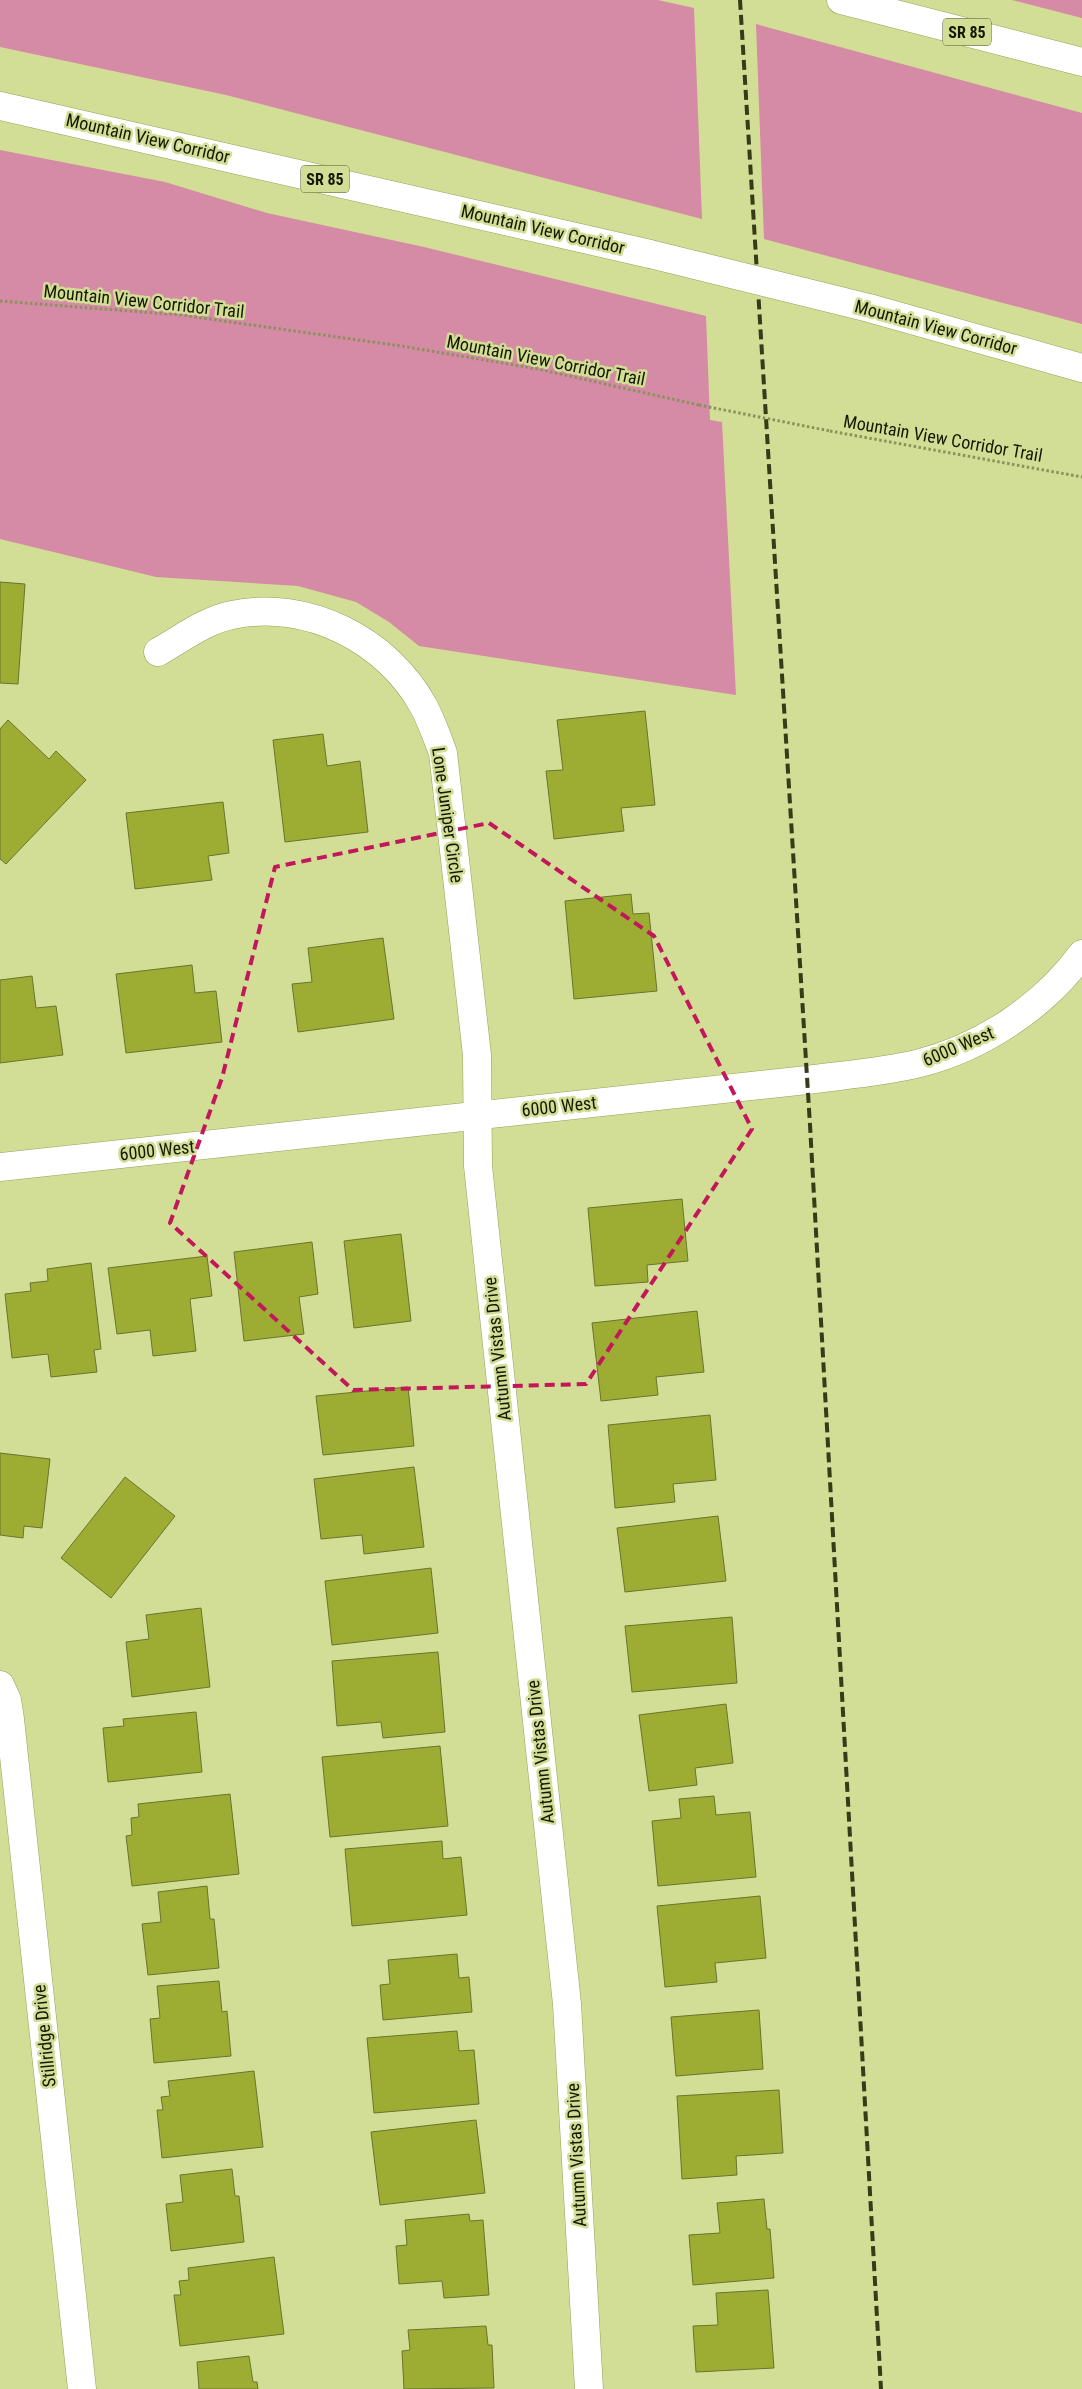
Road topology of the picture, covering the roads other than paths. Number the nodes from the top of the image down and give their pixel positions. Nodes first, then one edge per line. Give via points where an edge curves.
1 (847, 1) edge
2 (1082, 62) edge
3 (0, 106) edge
4 (1082, 368) edge
5 (158, 652) dead end
6 (1082, 954) edge
7 (477, 1115) junction
8 (0, 1167) edge
9 (0, 1685) edge
10 (82, 2389) edge
11 (590, 2389) edge

1 - 2 main road, SR 85
3 - 4 main road, Mountain View Corridor / SR 85, bridge via 650,254 869,308
5 - 7 main road, Lone Juniper Circle via 231,615 273,610 299,614 325,622 370,646 389,663 424,706 443,753 447,782 477,1055
6 - 7 main road, 6000 West via 1045,996 1016,1018 954,1052 921,1063 824,1078
7 - 8 main road, 6000 West
7 - 11 main road, Autumn Vistas Drive via 478,1166 569,2030
9 - 10 main road, Stillridge Drive via 10,1719

